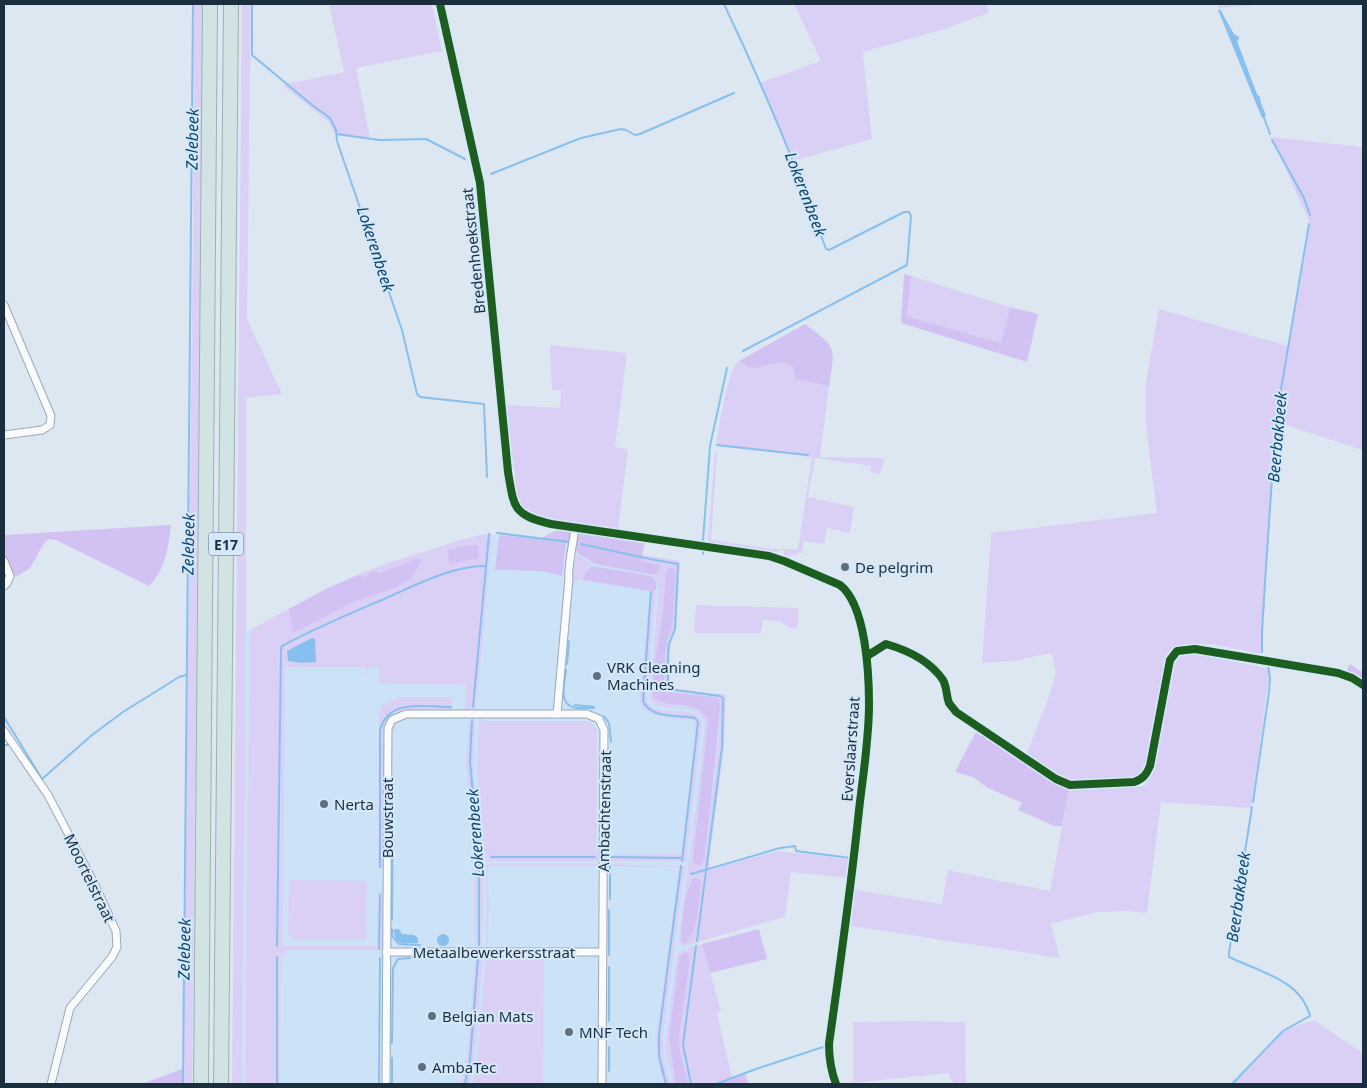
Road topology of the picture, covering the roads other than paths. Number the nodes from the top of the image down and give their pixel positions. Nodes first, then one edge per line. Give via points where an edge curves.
1 (210, 4) edge
2 (232, 4) edge
3 (440, 4) edge
4 (4, 305) edge
5 (4, 435) edge
6 (512, 500) joint
7 (575, 528) junction
8 (4, 561) edge
9 (4, 586) edge
10 (557, 714) junction
11 (5, 735) edge
12 (386, 952) junction
13 (602, 952) junction
14 (51, 1084) edge
15 (201, 1084) edge
16 (221, 1084) edge
17 (386, 1084) edge
18 (602, 1084) edge
19 (836, 1084) edge

1 - 15 highway, E17
2 - 16 highway, E17
3 - 6 street, Bredenhoekstraat via 480,183
4 - 5 street via 51,416 50,425 42,430
6 - 7 street, Everslaarstraat via 526,517
7 - 10 street via 568,571
7 - 19 street, Everslaarstraat via 769,556 840,585 850,596 867,656 869,707 853,871 829,1044
8 - 9 street via 10,576
10 - 12 street, Bouwstraat via 406,714 392,720 387,736
10 - 13 street, Ambachtenstraat via 593,716 604,730
11 - 14 street, Moortelstraat via 48,795 95,885 117,938 112,957 70,1008
12 - 13 street, Metaalbewerkersstraat
12 - 17 street, Bouwstraat
13 - 18 street, Ambachtenstraat

